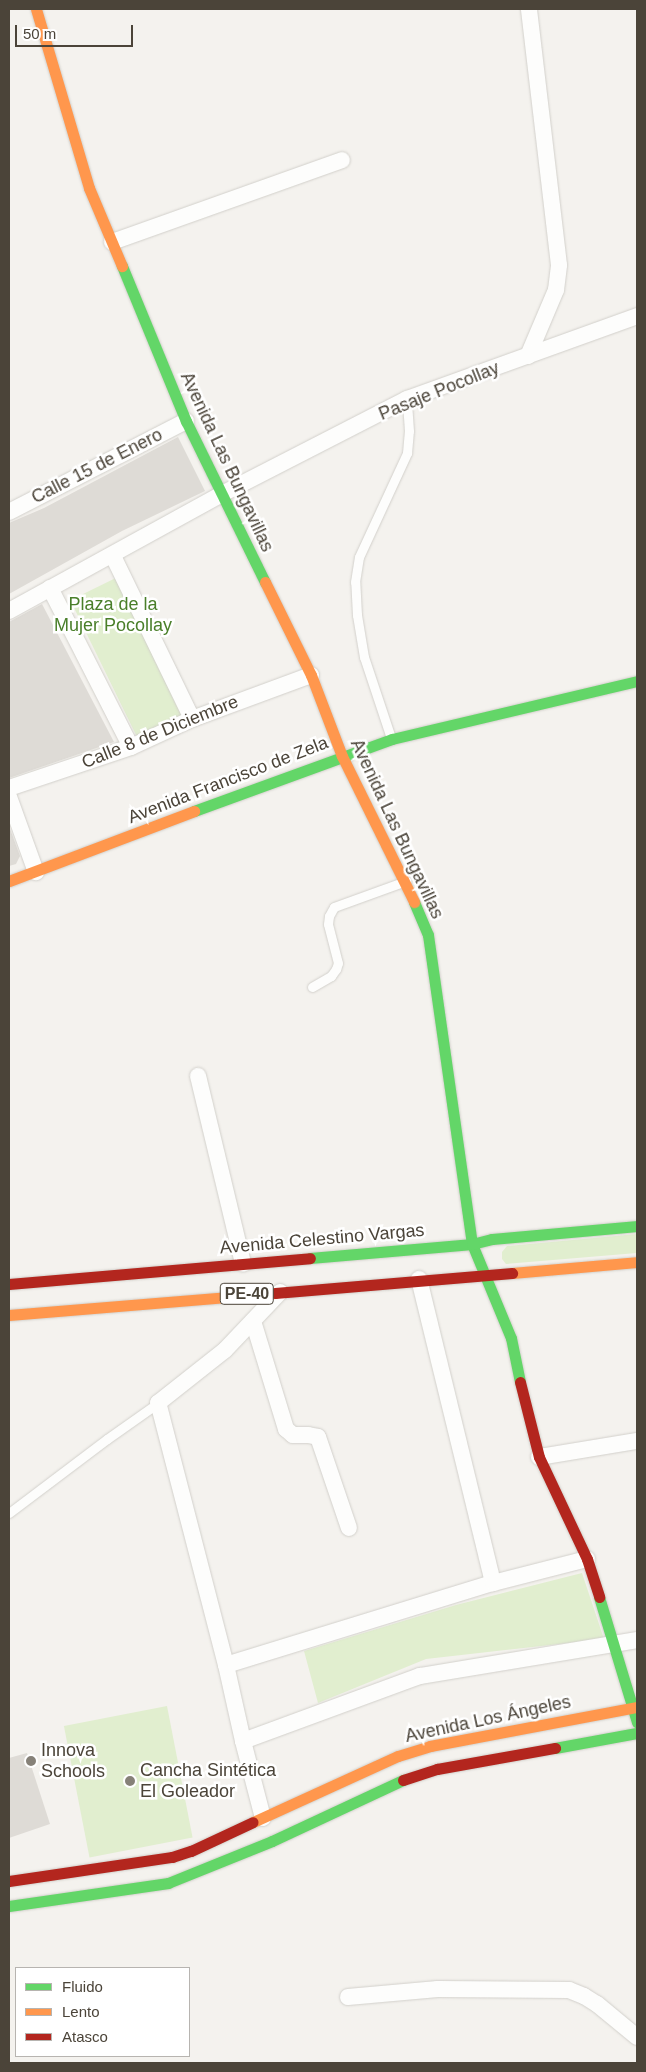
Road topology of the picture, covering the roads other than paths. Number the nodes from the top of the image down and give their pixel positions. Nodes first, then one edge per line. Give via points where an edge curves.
1 (36, 9) edge
2 (529, 9) edge
3 (342, 160) dead end
4 (112, 242) junction
5 (637, 316) edge
6 (528, 356) junction
7 (407, 399) junction
8 (186, 421) junction
9 (222, 494) junction
10 (9, 512) edge
11 (113, 556) junction
12 (50, 588) junction
13 (9, 611) edge
14 (311, 675) junction
15 (637, 681) edge
16 (192, 719) junction
17 (392, 740) junction
18 (131, 747) junction
19 (342, 756) junction
20 (9, 788) edge
21 (9, 796) edge
22 (36, 872) junction
23 (9, 881) edge
24 (406, 881) junction
25 (312, 987) dead end
26 (198, 1076) dead end
27 (637, 1226) edge
28 (472, 1244) junction
29 (315, 1257) junction
30 (637, 1262) edge
31 (243, 1264) junction
32 (486, 1273) junction
33 (419, 1279) junction
34 (319, 1280) junction
35 (9, 1284) edge
36 (281, 1291) junction
37 (9, 1315) edge
38 (253, 1322) junction
39 (158, 1403) junction
40 (637, 1441) edge
41 (539, 1457) junction
42 (9, 1513) edge
43 (349, 1528) dead end
44 (587, 1559) junction
45 (493, 1583) junction
46 (637, 1640) edge
47 (614, 1644) junction
48 (226, 1665) junction
49 (635, 1707) edge
50 (637, 1722) edge
51 (637, 1733) edge
52 (243, 1741) junction
53 (263, 1818) junction
54 (204, 1845) junction
55 (213, 1866) junction
56 (9, 1881) edge
57 (9, 1906) edge
58 (348, 1997) dead end
59 (637, 2037) edge

1 - 4 main road, Avenida Las Bungavillas via 89,188
2 - 6 street via 560,265 556,290
3 - 4 street
4 - 8 main road, Avenida Las Bungavillas
5 - 6 street, Pasaje Pocollay
6 - 7 street, Pasaje Pocollay
7 - 9 street, Pasaje Pocollay
7 - 17 lane via 409,431 406,453 362,550 355,582 364,657
8 - 9 main road, Avenida Las Bungavillas
8 - 10 street, Calle 15 de Enero
9 - 11 street, Pasaje Pocollay
9 - 14 main road, Avenida Las Bungavillas
11 - 12 street, Pasaje Pocollay
11 - 16 street
12 - 13 street, Pasaje Pocollay
12 - 18 street
14 - 16 street, Calle 8 de Diciembre
14 - 19 main road, Avenida Las Bungavillas
15 - 17 main road, Avenida Francisco de Zela
16 - 18 street, Calle 8 de Diciembre
17 - 19 main road, Avenida Francisco de Zela
18 - 20 street, Calle 8 de Diciembre
19 - 22 main road, Avenida Francisco de Zela
19 - 24 main road, Avenida Las Bungavillas
21 - 22 street
22 - 23 main road, Avenida Francisco de Zela
24 - 25 lane via 334,907 328,924 338,963 331,976
24 - 28 main road, Avenida Las Bungavillas via 428,935
26 - 31 street
27 - 28 main road, Avenida Celestino Vargas / PE-40 via 492,1239
28 - 29 main road, Avenida Celestino Vargas / PE-40
28 - 32 main road, Avenida Las Bungavillas
29 - 31 main road, Avenida Celestino Vargas / PE-40
29 - 34 main road
30 - 32 main road, PE-40
31 - 35 main road, Avenida Celestino Vargas / PE-40
32 - 33 main road, PE-40
32 - 41 main road, Avenida Las Bungavillas via 511,1338
33 - 34 main road, PE-40
33 - 45 street
34 - 36 main road, PE-40
36 - 37 main road, PE-40
36 - 38 street
38 - 39 street via 225,1350
38 - 43 street via 286,1429 293,1435 318,1437
39 - 42 lane
39 - 48 street
40 - 41 street
41 - 44 main road, Avenida Las Bungavillas
44 - 45 street
44 - 47 main road, Avenida Las Bungavillas
45 - 48 street
46 - 47 street
47 - 49 main road, Avenida Las Bungavillas
47 - 52 street via 420,1676
48 - 52 street
49 - 50 main road, Avenida Las Bungavillas
49 - 53 main road, Avenida Los Ángeles via 430,1746 359,1772
51 - 55 main road via 438,1769 403,1780
52 - 53 street
53 - 54 main road, Avenida Los Ángeles
54 - 55 main road
54 - 56 main road, Avenida Los Ángeles via 172,1857
55 - 57 main road via 168,1883
58 - 59 street via 438,1989 569,1990 597,2004

